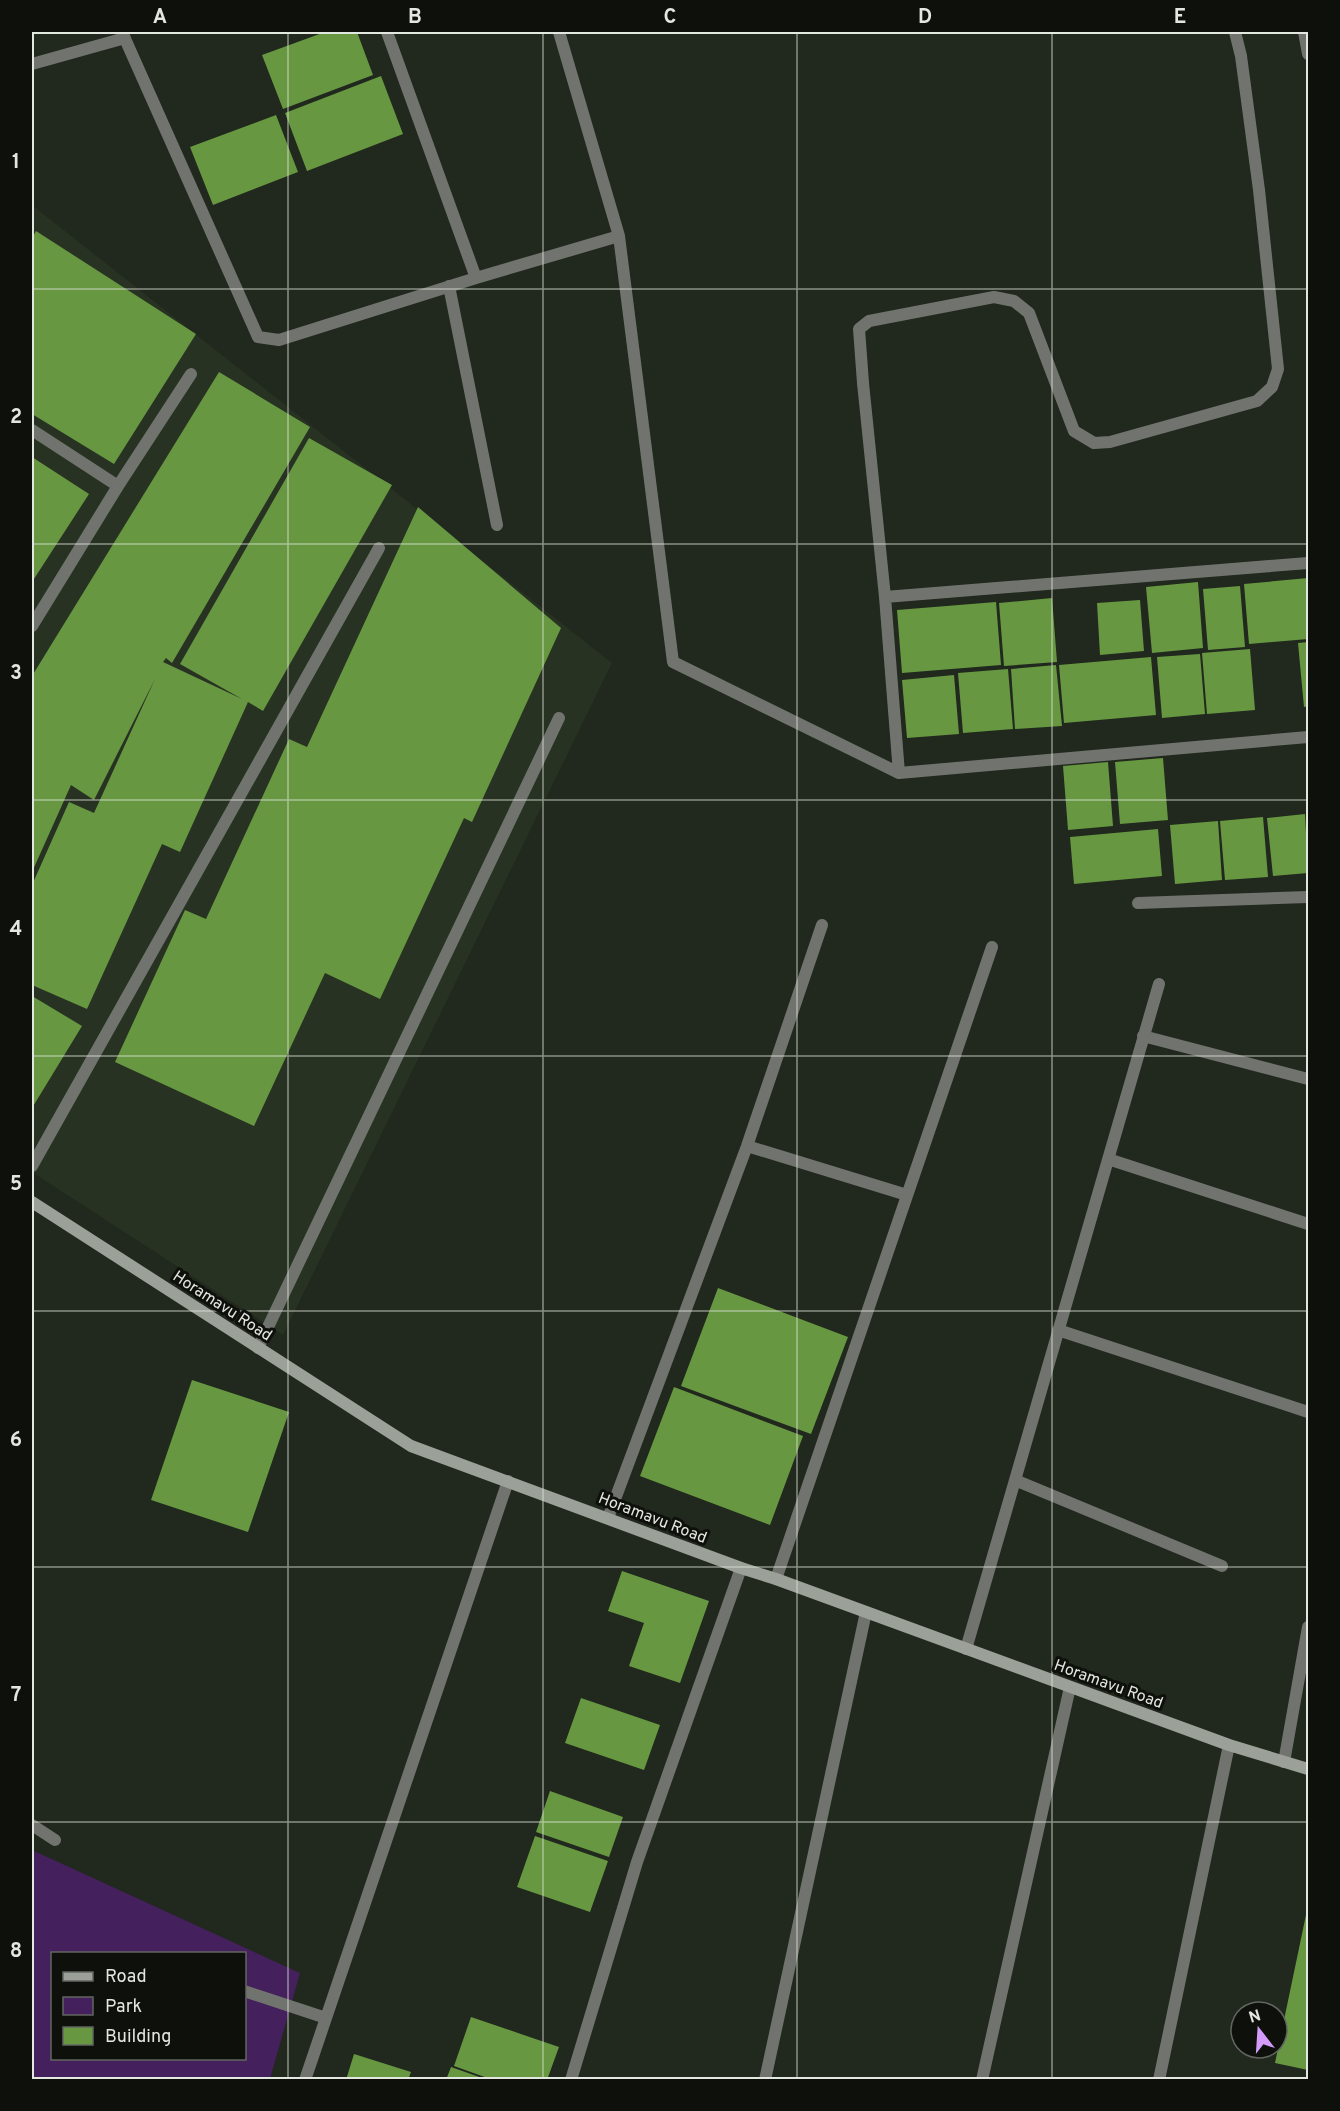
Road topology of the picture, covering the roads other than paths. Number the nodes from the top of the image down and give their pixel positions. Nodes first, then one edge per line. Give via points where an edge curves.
1 (387, 32) edge
2 (559, 32) edge
3 (1235, 32) edge
4 (1304, 32) edge
5 (123, 35) edge
6 (1308, 54) edge
7 (32, 64) edge
8 (619, 236) junction
9 (476, 278) junction
10 (449, 286) junction
11 (191, 375) dead end
12 (32, 430) edge
13 (118, 486) junction
14 (497, 525) dead end
15 (379, 548) dead end
16 (1308, 563) edge
17 (885, 597) junction
18 (32, 626) edge
19 (559, 718) dead end
20 (1308, 737) edge
21 (899, 773) junction
22 (1308, 897) edge
23 (1138, 903) dead end
24 (822, 926) dead end
25 (992, 947) dead end
26 (1159, 984) dead end
27 (1143, 1036) junction
28 (1308, 1079) edge
29 (747, 1146) junction
30 (1108, 1159) junction
31 (32, 1166) edge
32 (907, 1195) junction
33 (32, 1202) edge
34 (1308, 1224) edge
35 (1058, 1330) junction
36 (258, 1348) junction
37 (1308, 1412) edge
38 (1015, 1480) junction
39 (508, 1481) junction
40 (608, 1518) junction
41 (1221, 1566) dead end
42 (741, 1568) junction
43 (776, 1579) junction
44 (866, 1612) junction
45 (1308, 1627) edge
46 (966, 1649) junction
47 (1070, 1687) junction
48 (1229, 1745) junction
49 (1284, 1762) junction
50 (1308, 1769) edge
51 (32, 1825) edge
52 (55, 1840) dead end
53 (246, 1992) edge
54 (326, 2018) junction
55 (305, 2079) edge
56 (571, 2079) edge
57 (765, 2079) edge
58 (981, 2079) edge
59 (1159, 2079) edge

1 - 9 street
2 - 8 street
3 - 17 street via 1262,214 1278,369 1272,387 1257,401 1110,442 1094,443 1074,431 1029,313 1014,301 994,297 869,321 858,329
4 - 6 street
5 - 7 street
5 - 10 street via 258,337 279,339
8 - 9 street
8 - 21 street via 673,662
9 - 10 street
10 - 14 street
11 - 13 street
12 - 13 street
13 - 18 street
15 - 31 street
16 - 17 street
17 - 21 street
19 - 36 street
20 - 21 street
22 - 23 street
24 - 29 street
25 - 32 street
26 - 27 street
27 - 28 street
27 - 30 street
29 - 32 street
29 - 40 street
30 - 34 street
30 - 35 street
32 - 43 street
33 - 36 street, Horamavu Road
35 - 37 street
35 - 38 street
36 - 39 street, Horamavu Road via 411,1446
38 - 41 street
38 - 46 street
39 - 40 street, Horamavu Road
39 - 54 street
40 - 42 street, Horamavu Road
42 - 43 street, Horamavu Road
42 - 56 street via 638,1862
43 - 44 street, Horamavu Road
44 - 46 street, Horamavu Road
44 - 57 street
45 - 49 street
46 - 47 street, Horamavu Road
47 - 48 street, Horamavu Road
47 - 58 street
48 - 49 street, Horamavu Road
48 - 59 street
49 - 50 street, Horamavu Road
51 - 52 street
53 - 54 street
54 - 55 street

